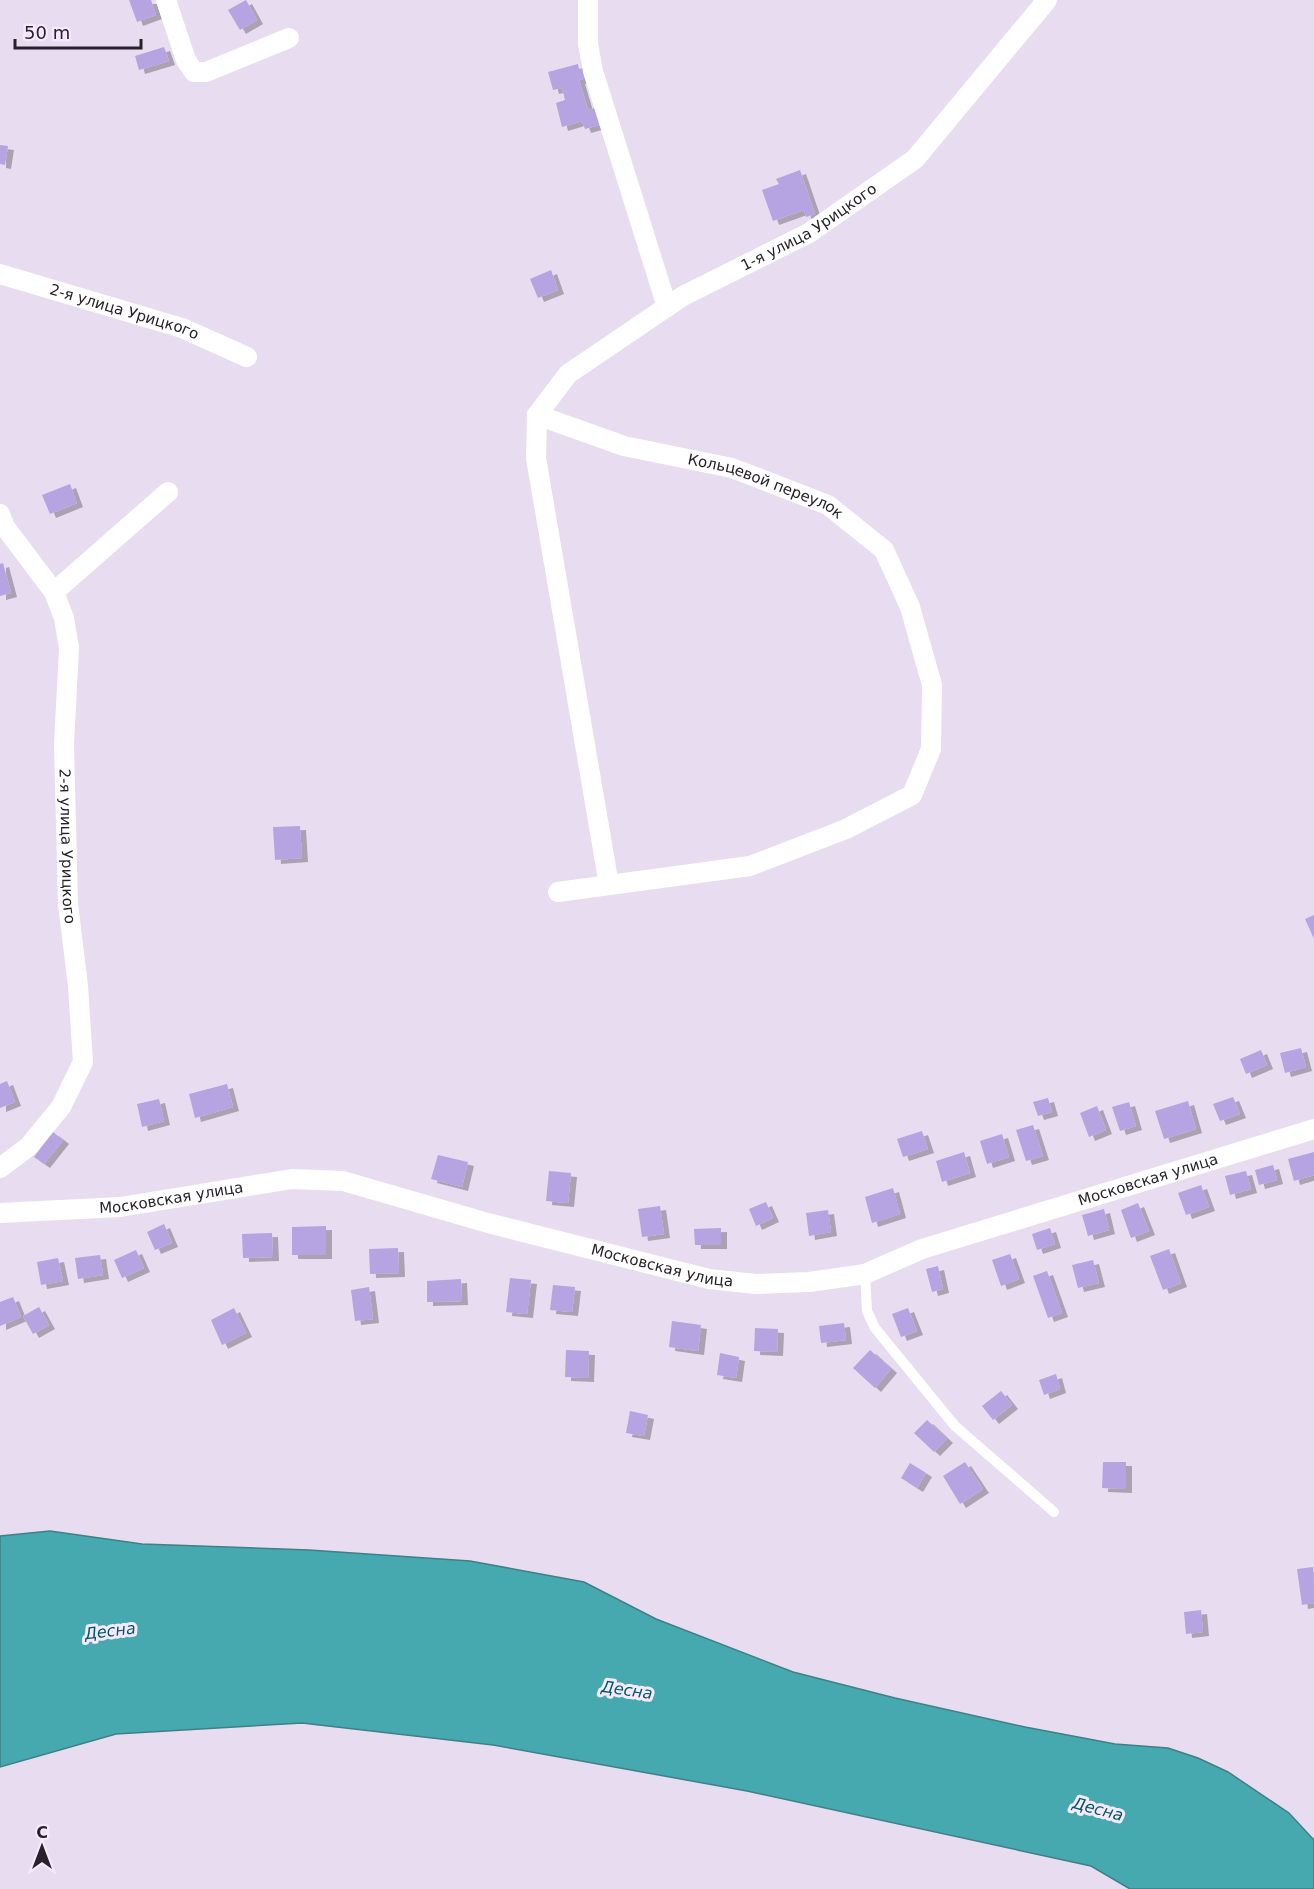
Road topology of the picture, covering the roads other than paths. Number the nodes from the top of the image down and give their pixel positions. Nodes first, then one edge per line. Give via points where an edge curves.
1 (166, 0) edge
2 (588, 0) edge
3 (1047, 0) edge
4 (289, 38) dead end
5 (0, 274) edge
6 (667, 307) junction
7 (247, 357) dead end
8 (537, 415) junction
9 (168, 492) dead end
10 (2, 523) edge
11 (54, 592) junction
12 (609, 885) junction
13 (558, 892) dead end
14 (1314, 1129) edge
15 (0, 1168) edge
16 (0, 1213) edge
17 (865, 1274) junction
18 (1054, 1512) dead end

1 - 4 street via 186,60 194,72 207,72
2 - 6 street via 588,44 593,71
3 - 6 street, 1-я улица Урицкого via 915,159 809,233
5 - 7 street, 2-я улица Урицкого via 182,328
6 - 8 street, 1-я улица Урицкого via 568,374
8 - 12 street via 536,458
8 - 12 street, Кольцевой переулок via 624,446 732,468 828,505 884,550 910,607 932,685 931,749 912,795 846,830 750,866
9 - 11 street
10 - 11 street, 2-я улица Урицкого
11 - 15 street, 2-я улица Урицкого via 69,648 64,744 68,904 83,1062 61,1107 28,1147
12 - 13 street, Кольцевой переулок
14 - 17 street, Московская улица via 922,1249
16 - 17 street, Московская улица via 120,1208 291,1179 343,1181 488,1224 709,1279 756,1284
17 - 18 lane via 867,1311 874,1328 955,1426

